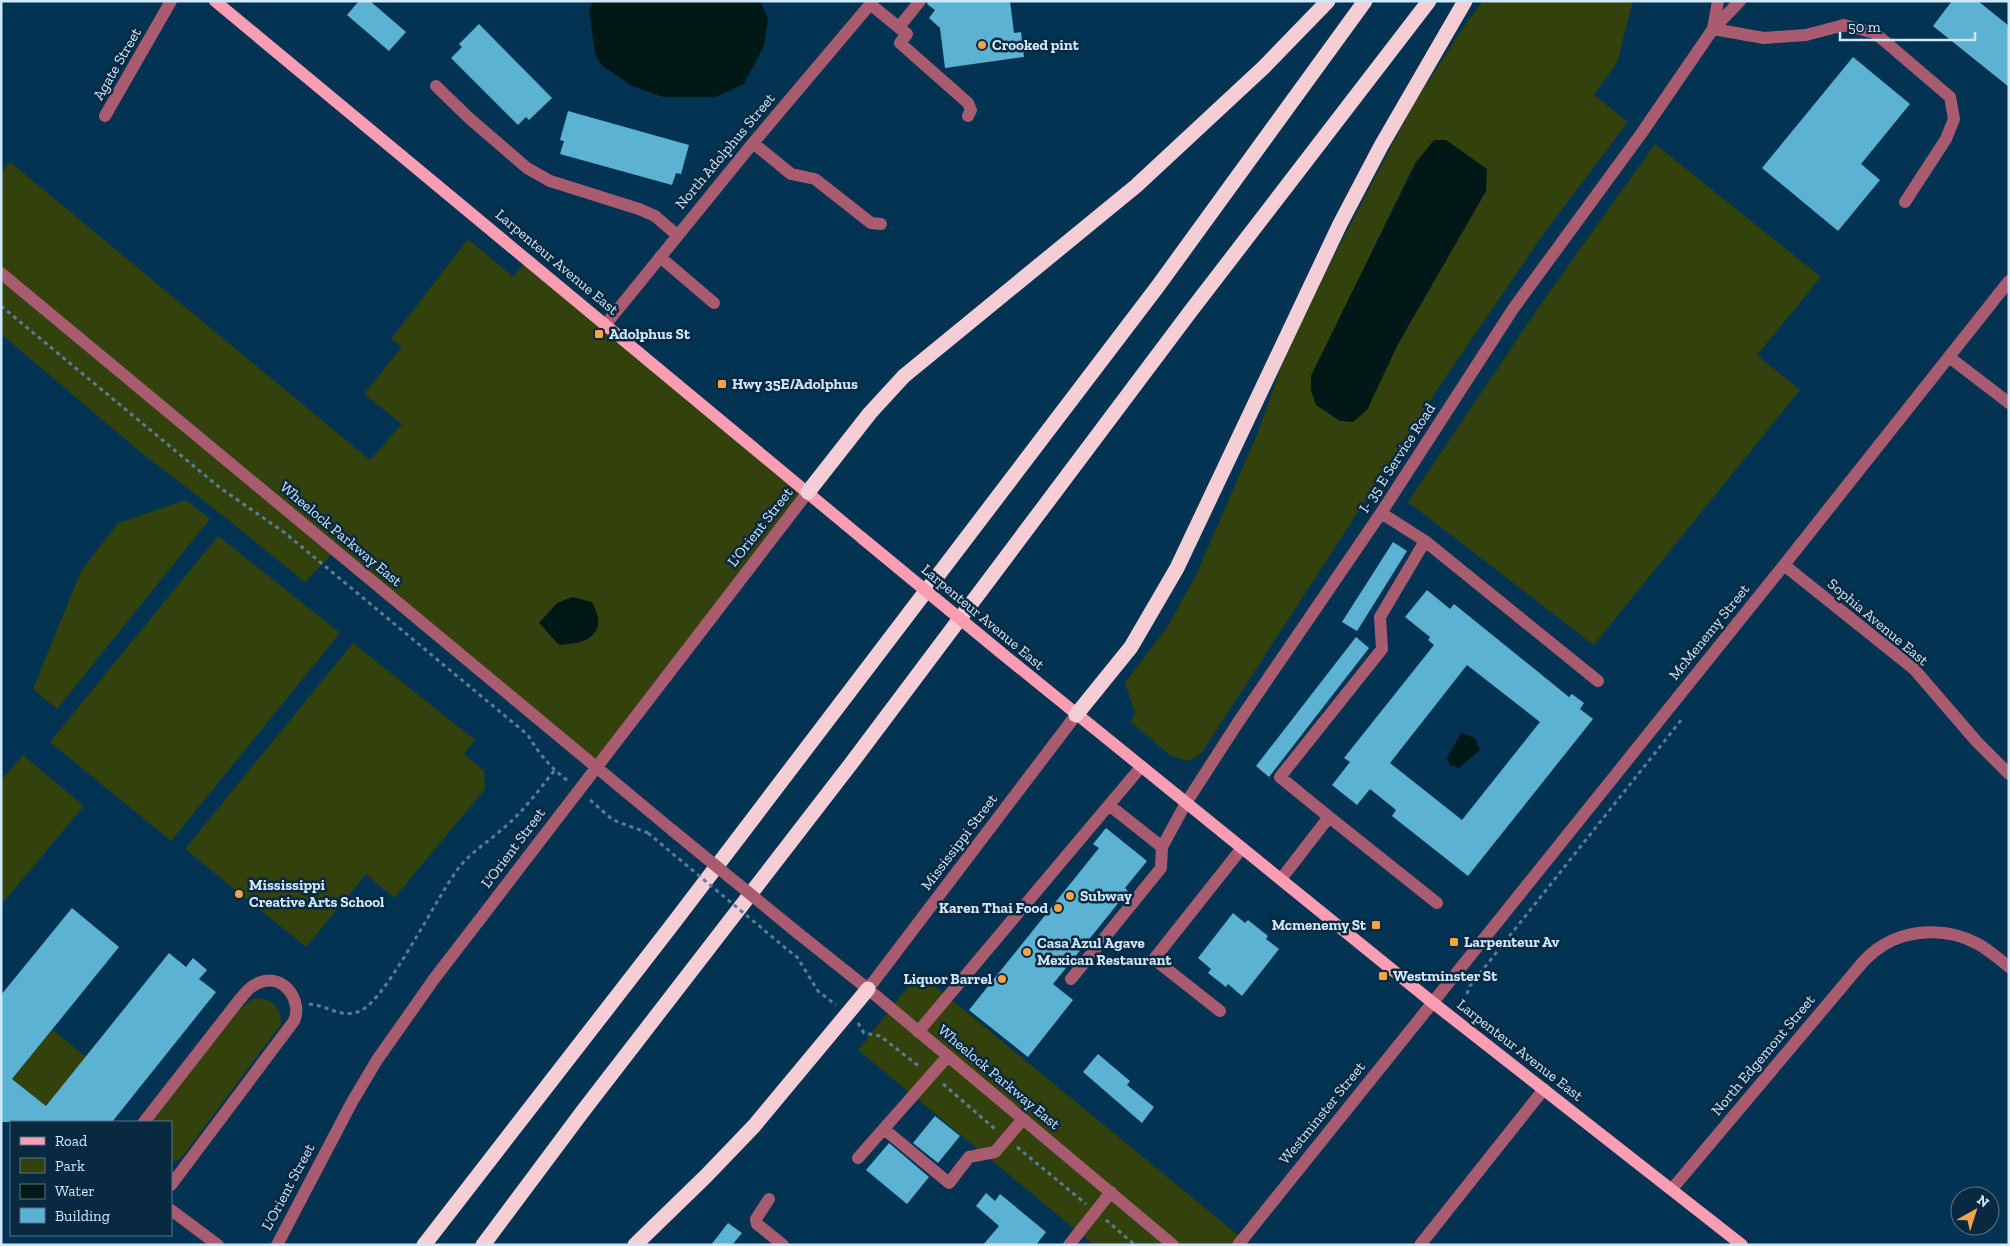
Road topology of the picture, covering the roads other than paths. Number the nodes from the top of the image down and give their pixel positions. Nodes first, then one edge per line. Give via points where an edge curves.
1 (171, 1) edge
2 (215, 1) edge
3 (920, 1) edge
4 (1328, 1) edge
5 (1365, 1) edge
6 (1428, 1) edge
7 (1465, 1) edge
8 (1718, 1) edge
9 (1740, 1) edge
10 (872, 3) edge
11 (898, 27) junction
12 (1713, 29) junction
13 (436, 86) dead end
14 (105, 116) dead end
15 (968, 116) dead end
16 (753, 143) junction
17 (1905, 202) dead end
18 (881, 224) dead end
19 (677, 235) junction
20 (660, 257) junction
21 (1, 272) edge
22 (2009, 281) edge
23 (714, 303) dead end
24 (606, 324) junction
25 (1949, 356) junction
26 (2009, 403) edge
27 (808, 492) junction
28 (1381, 513) junction
29 (1424, 542) junction
30 (1784, 565) junction
31 (1598, 681) dead end
32 (1076, 715) junction
33 (596, 766) junction
34 (1141, 767) junction
35 (2009, 774) edge
36 (1186, 803) junction
37 (1109, 805) junction
38 (1329, 817) junction
39 (1162, 846) junction
40 (1242, 848) junction
41 (1281, 879) junction
42 (1437, 903) dead end
43 (2009, 967) edge
44 (1072, 980) dead end
45 (868, 989) junction
46 (1432, 1002) junction
47 (1220, 1011) dead end
48 (918, 1032) junction
49 (948, 1056) junction
50 (1544, 1089) junction
51 (1023, 1119) junction
52 (145, 1121) edge
53 (884, 1129) junction
54 (858, 1158) dead end
55 (172, 1184) edge
56 (1672, 1189) junction
57 (1111, 1192) junction
58 (769, 1199) dead end
59 (172, 1211) edge
60 (218, 1245) edge
61 (277, 1245) edge
62 (424, 1245) edge
63 (483, 1245) edge
64 (635, 1245) edge
65 (783, 1245) edge
66 (1069, 1245) edge
67 (1173, 1245) edge
68 (1238, 1245) edge
69 (1420, 1245) edge
70 (1742, 1245) edge

1 - 14 street, Agate Street
2 - 24 main road, Larpenteur Avenue East
3 - 11 street
4 - 27 highway via 1264,67 1136,186 904,376 870,412
5 - 62 highway via 1158,286
6 - 63 highway
7 - 32 highway via 1340,224 1177,568 1131,647
8 - 12 street
9 - 12 street
10 - 11 street
10 - 16 street, North Adolphus Street
11 - 15 street via 907,34 900,43 968,103 971,110
12 - 17 street via 1764,38 1806,35 1844,25 1875,32 1950,97 1954,119 1946,139
12 - 28 street, I- 35 E Service Road via 1514,309
13 - 19 street via 527,168 550,181 639,208 655,216
16 - 18 street via 791,174 815,179 871,223
16 - 19 street, North Adolphus Street
19 - 20 street, North Adolphus Street
20 - 23 street
20 - 24 street, North Adolphus Street
21 - 33 street, Wheelock Parkway East
22 - 25 street, McMenemy Street
24 - 27 main road, Larpenteur Avenue East
25 - 26 street
25 - 30 street, McMenemy Street
27 - 32 main road, Larpenteur Avenue East, bridge
27 - 33 street, L'Orient Street
28 - 29 street
28 - 36 street, I- 35 E Service Road
29 - 31 street
29 - 38 street via 1380,617 1382,649 1280,777
30 - 35 street, Sophia Avenue East via 1914,669
30 - 46 street, McMenemy Street
32 - 34 main road, Larpenteur Avenue East
32 - 45 street, Mississippi Street
33 - 45 street, Wheelock Parkway East, bridge
33 - 61 street, L'Orient Street via 434,979 377,1060
34 - 36 main road, Larpenteur Avenue East
34 - 37 street
36 - 39 street, I- 35 E Service Road
36 - 40 main road, Larpenteur Avenue East
37 - 39 street
37 - 48 street
38 - 41 street
38 - 42 street
39 - 44 street via 1161,868
40 - 41 main road, Larpenteur Avenue East
40 - 47 street via 1154,959
41 - 46 main road, Larpenteur Avenue East
43 - 56 street, North Edgemont Street via 1977,943 1959,936 1920,933 1883,945 1869,955
45 - 48 street, Wheelock Parkway East
45 - 64 highway via 754,1126
46 - 50 main road, Larpenteur Avenue East
46 - 68 street, Westminster Street
48 - 49 street, Wheelock Parkway East
49 - 51 street, Wheelock Parkway East
49 - 53 street
50 - 56 main road, Larpenteur Avenue East
50 - 69 street
51 - 53 street via 995,1152 969,1157 948,1182
51 - 57 street, Wheelock Parkway East
52 - 55 street via 254,984 267,980 292,994 297,1003 291,1025
53 - 54 street
56 - 70 main road, Larpenteur Avenue East
57 - 66 street
57 - 67 street, Wheelock Parkway East
58 - 65 street via 756,1219 757,1224
59 - 60 street

